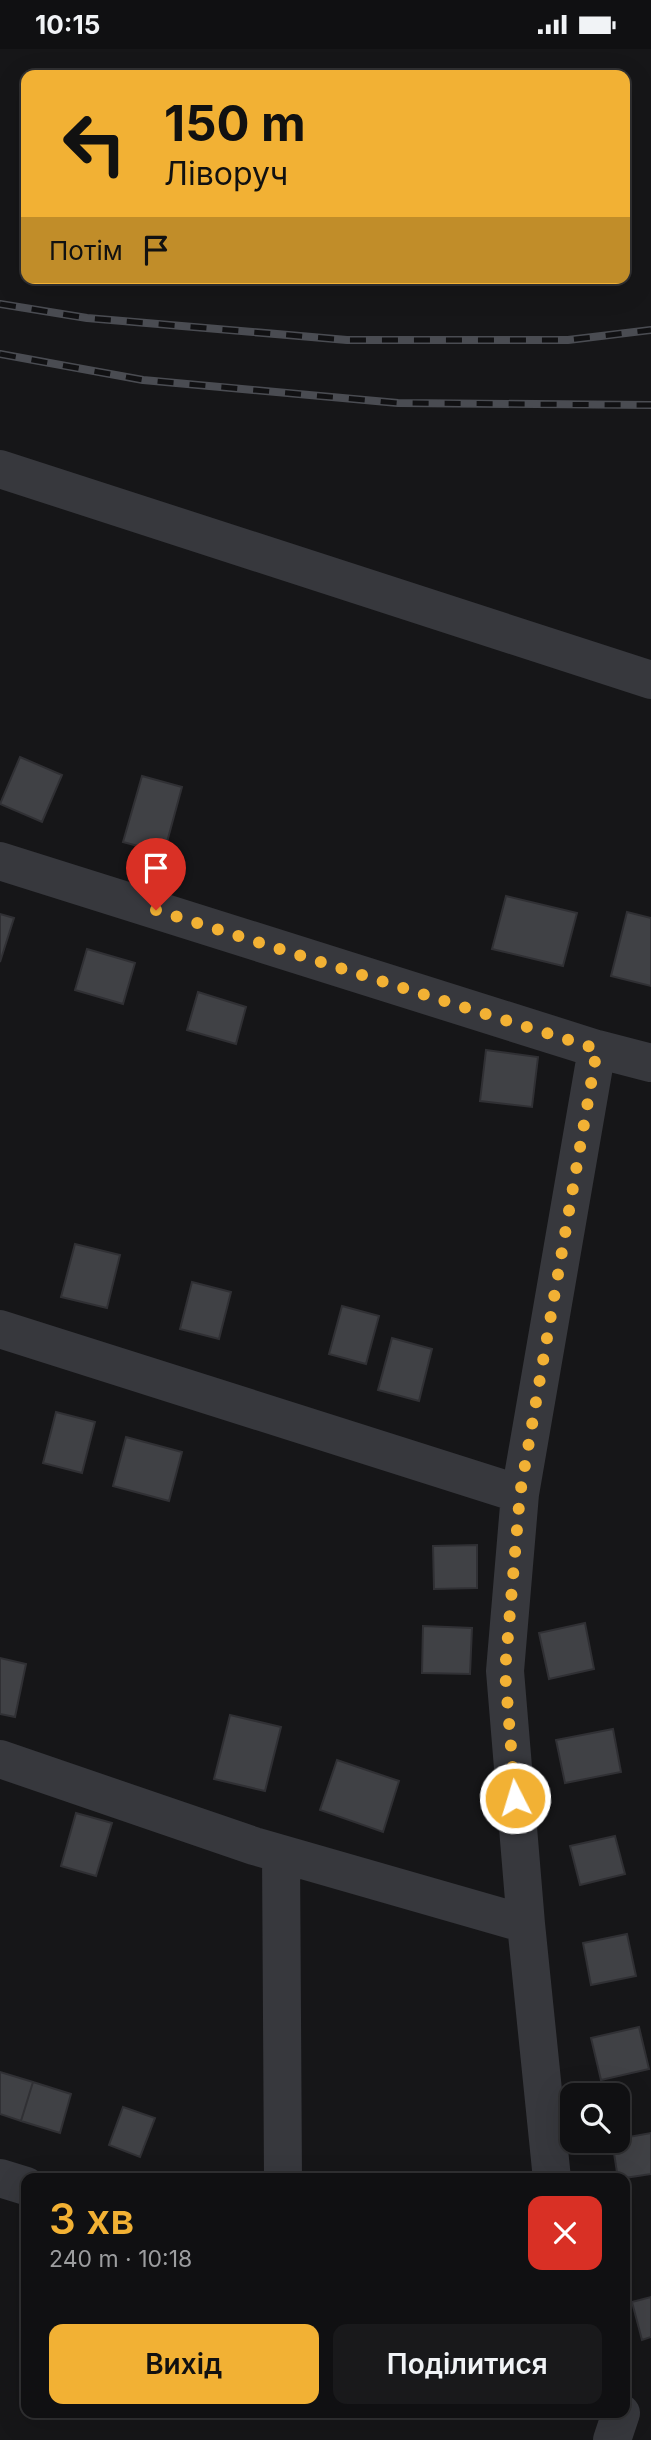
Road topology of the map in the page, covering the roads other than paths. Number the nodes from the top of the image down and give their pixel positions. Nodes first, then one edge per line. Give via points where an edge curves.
1 (0, 469) edge
2 (651, 680) edge
3 (0, 861) edge
4 (597, 1049) junction
5 (651, 1063) edge
6 (0, 1329) edge
7 (520, 1494) junction
8 (0, 1759) edge
9 (281, 1854) junction
10 (526, 1924) junction
11 (283, 2173) edge
12 (551, 2173) edge
13 (0, 2178) edge
14 (21, 2184) edge
15 (630, 2402) edge
16 (651, 2406) edge
17 (619, 2418) edge
18 (612, 2440) edge

1 - 2 street
3 - 4 street
4 - 5 street
4 - 7 street
6 - 7 street
7 - 10 street via 505,1671
8 - 9 street
9 - 10 street
9 - 11 street
10 - 12 street
13 - 14 street
15 - 16 street
17 - 18 street

